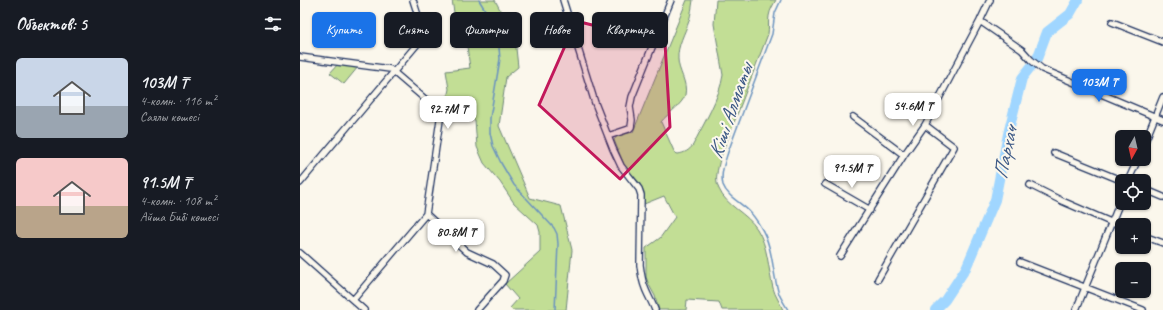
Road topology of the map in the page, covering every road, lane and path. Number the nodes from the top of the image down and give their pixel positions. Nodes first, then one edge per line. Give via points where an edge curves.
1 (413, 0) edge
2 (563, 0) edge
3 (671, 0) edge
4 (990, 0) edge
5 (980, 21) junction
6 (1112, 22) dead end
7 (1163, 42) edge
8 (300, 57) edge
9 (394, 73) junction
10 (1163, 97) edge
11 (1155, 116) junction
12 (853, 117) dead end
13 (1163, 120) edge
14 (925, 125) junction
15 (1150, 130) edge
16 (608, 136) junction
17 (1054, 153) dead end
18 (904, 155) junction
19 (1115, 178) edge
20 (300, 183) edge
21 (825, 184) dead end
22 (1030, 185) dead end
23 (1151, 192) edge
24 (1163, 197) edge
25 (870, 210) junction
26 (1117, 210) edge
27 (426, 214) junction
28 (1112, 223) junction
29 (1115, 224) edge
30 (1151, 239) edge
31 (1163, 243) edge
32 (300, 253) edge
33 (840, 256) dead end
34 (1020, 262) dead end
35 (878, 279) dead end
36 (1086, 288) junction
37 (353, 300) junction
38 (364, 310) edge
39 (477, 310) edge
40 (655, 310) edge
41 (1076, 310) edge
42 (1143, 310) edge

1 - 9 street via 421,39
2 - 16 street
3 - 16 street via 632,97 631,127
4 - 5 street
5 - 11 street via 1022,50 1042,69
5 - 14 street
6 - 7 street
8 - 9 street via 390,69
9 - 20 street
9 - 27 street via 440,113
10 - 11 street
11 - 13 street
11 - 15 street
12 - 18 street
14 - 18 street
14 - 35 street via 954,147
16 - 40 street via 621,166 641,195 640,265 643,282
17 - 19 street
18 - 25 street
21 - 25 street
22 - 28 street
23 - 24 street
25 - 33 street
26 - 28 street
27 - 37 street
27 - 39 street via 464,249 504,272 503,281
28 - 29 street
28 - 36 street
30 - 31 street
32 - 37 street
34 - 36 street
36 - 41 street
36 - 42 street
37 - 38 street

